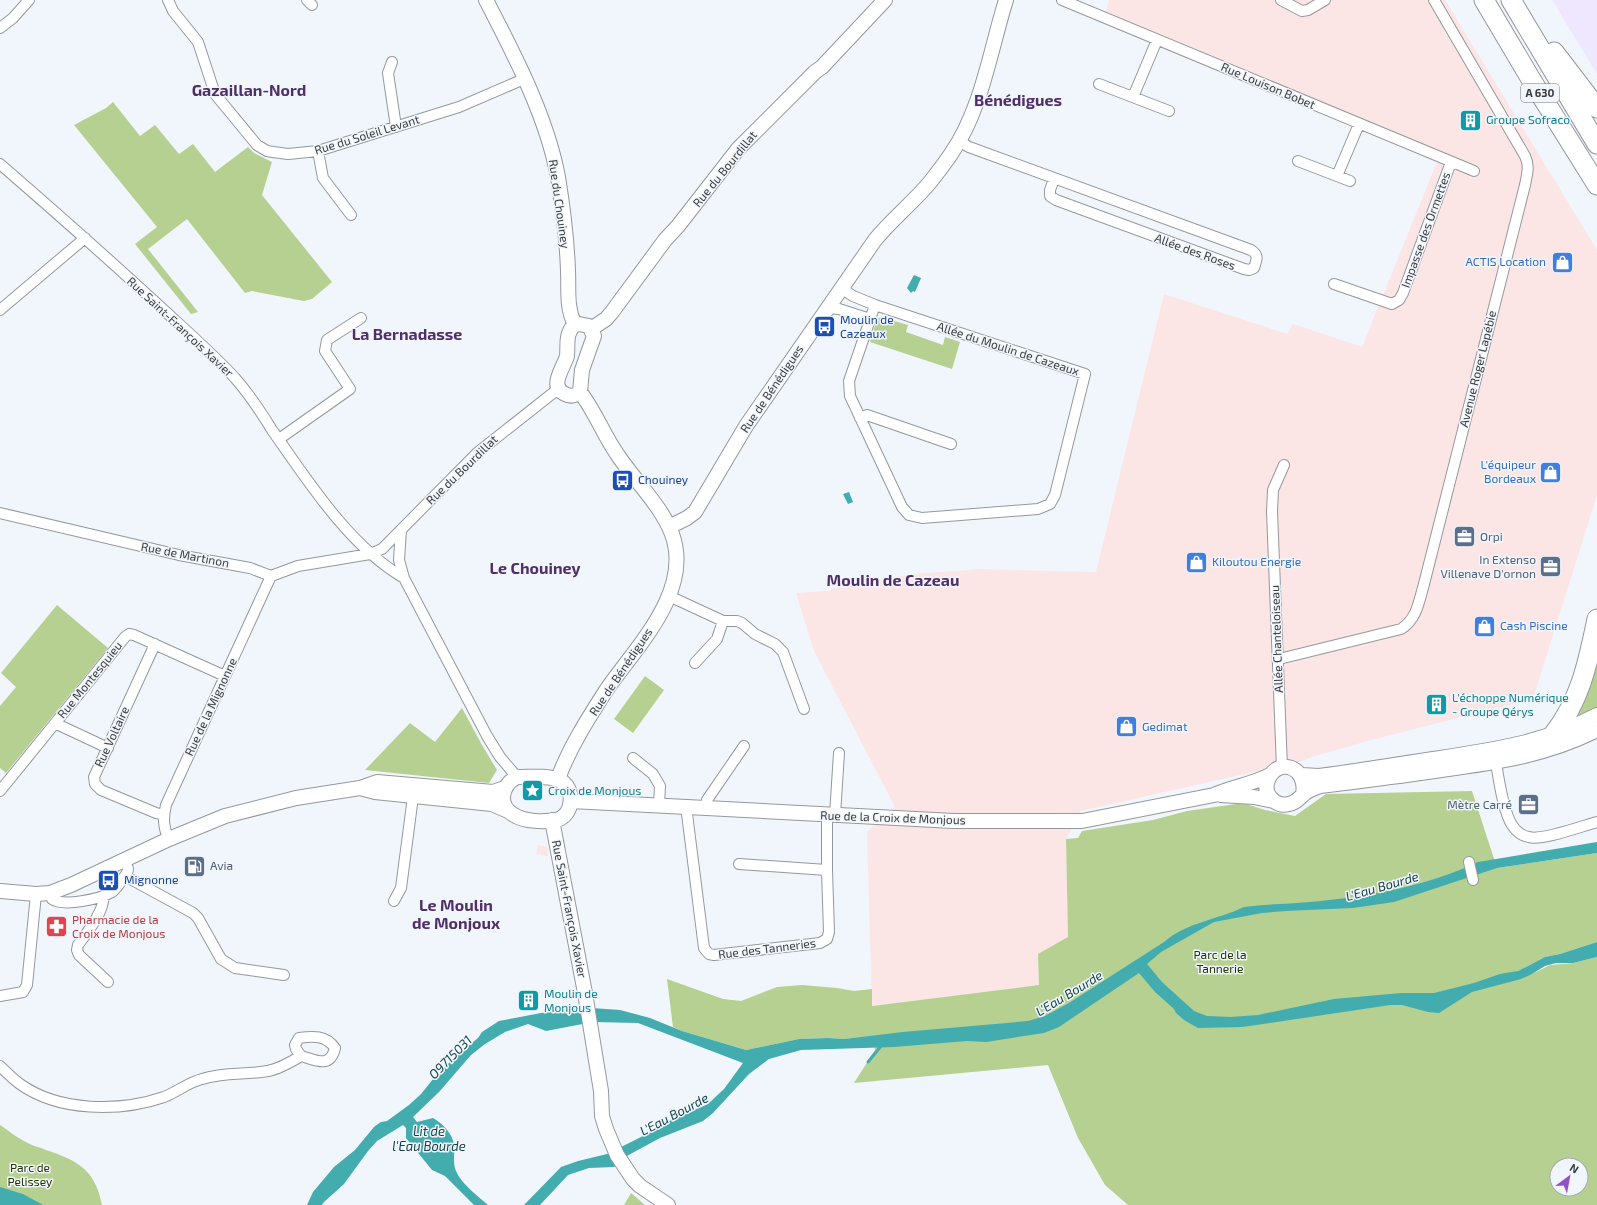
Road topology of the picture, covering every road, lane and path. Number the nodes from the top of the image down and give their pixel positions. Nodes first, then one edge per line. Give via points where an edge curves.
1 (29, 0) edge
2 (168, 0) edge
3 (486, 0) edge
4 (885, 0) edge
5 (1006, 0) edge
6 (1062, 0) edge
7 (1281, 0) edge
8 (1325, 0) edge
9 (1434, 0) edge
10 (1484, 0) edge
11 (1510, 0) edge
12 (1518, 0) edge
13 (0, 28) edge
14 (1157, 40) junction
15 (392, 62) dead end
16 (524, 79) junction
17 (1099, 84) dead end
18 (1133, 97) junction
19 (1597, 108) edge
20 (1168, 111) dead end
21 (1359, 124) junction
22 (396, 126) junction
23 (959, 141) junction
24 (1597, 144) edge
25 (318, 151) junction
26 (1298, 161) dead end
27 (1451, 162) junction
28 (0, 164) edge
29 (1474, 171) dead end
30 (1337, 176) junction
31 (1054, 179) junction
32 (1350, 181) dead end
33 (1597, 185) edge
34 (351, 214) dead end
35 (85, 238) junction
36 (1334, 284) dead end
37 (841, 288) junction
38 (875, 305) junction
39 (828, 308) junction
40 (0, 310) edge
41 (361, 318) dead end
42 (870, 319) junction
43 (575, 325) junction
44 (591, 329) junction
45 (558, 389) junction
46 (580, 392) junction
47 (860, 418) junction
48 (279, 439) junction
49 (951, 444) dead end
50 (1284, 465) dead end
51 (0, 513) edge
52 (670, 527) junction
53 (401, 530) junction
54 (370, 554) junction
55 (271, 576) junction
56 (404, 578) junction
57 (669, 596) junction
58 (1597, 619) edge
59 (723, 622) junction
60 (155, 644) junction
61 (1279, 659) junction
62 (695, 663) dead end
63 (225, 676) junction
64 (804, 709) dead end
65 (1597, 715) edge
66 (56, 723) junction
67 (1597, 730) edge
68 (1553, 735) junction
69 (744, 746) dead end
70 (108, 748) junction
71 (1477, 752) junction
72 (838, 753) dead end
73 (633, 758) dead end
74 (1496, 763) junction
75 (1282, 768) junction
76 (1270, 775) junction
77 (1301, 775) junction
78 (517, 777) junction
79 (558, 779) junction
80 (505, 788) junction
81 (414, 790) junction
82 (0, 791) edge
83 (1303, 794) junction
84 (1214, 795) junction
85 (571, 801) junction
86 (1274, 801) junction
87 (659, 805) junction
88 (688, 807) junction
89 (706, 807) junction
90 (508, 811) junction
91 (164, 815) junction
92 (831, 815) junction
93 (552, 820) junction
94 (1597, 822) edge
95 (169, 839) junction
96 (124, 861) junction
97 (1469, 862) dead end
98 (739, 864) dead end
99 (827, 870) junction
100 (125, 876) junction
101 (1473, 880) dead end
102 (0, 891) edge
103 (50, 893) junction
104 (36, 894) junction
105 (103, 896) junction
106 (394, 901) dead end
107 (284, 975) dead end
108 (108, 982) dead end
109 (0, 996) edge
110 (301, 1056) dead end
111 (0, 1066) edge
112 (668, 1205) edge

1 - 13 street
2 - 25 street, Rue du Soleil Levant via 198,42 215,94 257,145 266,150 288,154
3 - 16 street, Rue du Chouiney
4 - 44 street, Rue du Bourdillat via 822,67 738,149 665,240 612,312
5 - 23 street, Rue de Bénédigues via 984,81
6 - 14 street, Rue Louison Bobet
7 - 8 street via 1302,11
9 - 61 street, Avenue Roger Lapébie via 1525,156 1528,169 1525,185 1424,584 1413,618 1401,629
10 - 33 highway, A 630
11 - 24 highway, A 630
12 - 19 highway via 1560,61
14 - 18 street
14 - 21 street, Rue Louison Bobet
15 - 22 street via 388,73
16 - 22 street, Rue du Soleil Levant via 459,107
16 - 43 street, Rue du Chouiney via 542,119 558,178 568,270 568,306
17 - 18 street
18 - 20 street
21 - 27 street, Rue Louison Bobet
21 - 30 street
22 - 25 street, Rue du Soleil Levant
23 - 31 street, Allée des Roses
23 - 37 street, Rue de Bénédigues via 931,181 883,229
25 - 34 street via 323,178
26 - 30 street
27 - 29 street, Rue Louison Bobet
27 - 36 street, Impasse des Ormettes via 1399,300 1392,304
28 - 35 street, Rue Saint-François Xavier
30 - 32 street
31 - 31 street, Allée des Roses via 1251,250 1258,258 1254,268 1244,269 1056,200 1050,196
35 - 40 street
35 - 48 street, Rue Saint-François Xavier via 216,358 237,380
37 - 38 street, Allée du Moulin de Cazeaux
37 - 39 street, Rue de Bénédigues
38 - 42 street, Allée du Moulin de Cazeaux
38 - 47 street, Allée du Moulin de Cazeaux via 1085,374 1055,495 1050,504 1038,509 922,518 910,515 902,506
39 - 42 street
39 - 52 street, Rue de Bénédigues via 746,426 695,512
41 - 48 street via 327,340 325,351 350,389
42 - 47 street, Allée du Moulin de Cazeaux via 849,382 850,396
43 - 44 street via 585,324
43 - 45 street via 569,332 567,357 556,384
44 - 46 street via 594,336 582,370
45 - 46 street via 571,396
45 - 53 street, Rue du Bourdillat via 477,453
46 - 52 street via 617,456
47 - 49 street via 867,415
48 - 54 street, Rue Saint-François Xavier via 307,481
50 - 61 street, Allée Chanteloiseau via 1273,490 1272,511
51 - 55 street, Rue de Martinon via 179,555 250,568
52 - 57 street, Rue de Bénédigues via 677,560
53 - 54 street, Rue du Bourdillat via 382,549
53 - 56 street via 399,560
54 - 55 street via 298,566
54 - 56 street, Rue Saint-François Xavier
55 - 63 street, Rue de la Mignonne
56 - 78 street via 487,736
57 - 59 street
57 - 79 street, Rue de Bénédigues via 647,635 607,689 583,728
58 - 68 highway via 1578,694
59 - 62 street via 717,639
59 - 64 street via 742,623 783,652
60 - 63 street, Rue Montesquieu
60 - 66 street, Rue Montesquieu via 134,635 124,637
60 - 70 street, Rue Voltaire
61 - 75 street, Allée Chanteloiseau
63 - 91 street, Rue de la Mignonne via 166,805
65 - 68 street
66 - 70 street
66 - 82 street, Rue Montesquieu
67 - 74 street via 1582,738 1538,753
68 - 71 street
69 - 89 street via 707,800
70 - 91 street, Rue Voltaire via 94,777 95,784 101,790 156,814
71 - 74 street
71 - 77 street via 1326,776
72 - 92 street, Rue des Tanneries
73 - 87 street via 653,774 660,786
74 - 83 street via 1320,786
74 - 94 street via 1508,815 1520,834 1530,838 1541,837
75 - 76 street
75 - 77 street via 1296,770
76 - 84 street, Rue de la Croix de Monjous
76 - 86 street via 1266,790
77 - 83 street via 1304,782
78 - 79 street
78 - 80 street
79 - 85 street via 568,788
80 - 81 street via 493,792
80 - 90 street via 503,799
81 - 90 street via 492,804
81 - 95 street via 375,792 360,788 296,798 236,812
81 - 106 street via 401,888
83 - 86 street via 1297,802 1291,804 1285,805
84 - 86 street, Rue de la Croix de Monjous
84 - 92 street, Rue de la Croix de Monjous via 1082,821 954,821
85 - 87 street, Rue de la Croix de Monjous
85 - 93 street via 563,817
87 - 88 street, Rue de la Croix de Monjous
88 - 89 street, Rue de la Croix de Monjous
88 - 99 street, Rue des Tanneries via 703,943 704,948 714,956 820,943 827,939
89 - 92 street, Rue de la Croix de Monjous
90 - 93 street via 520,818
91 - 95 street, Rue de la Mignonne via 165,832
92 - 99 street, Rue des Tanneries
93 - 112 street, Rue Saint-François Xavier via 586,993 601,1091 602,1116 640,1186
95 - 96 street
96 - 100 street via 128,869
96 - 103 street
97 - 101 street
98 - 99 street
100 - 105 street via 114,890
100 - 107 street via 193,913 222,958 235,968
102 - 104 street
103 - 104 street
103 - 105 street via 56,902 67,903
104 - 109 street via 27,985 23,992
105 - 108 street via 101,910 77,950 79,955
110 - 111 street via 269,1071 200,1079 162,1098 112,1107 60,1102 20,1084

